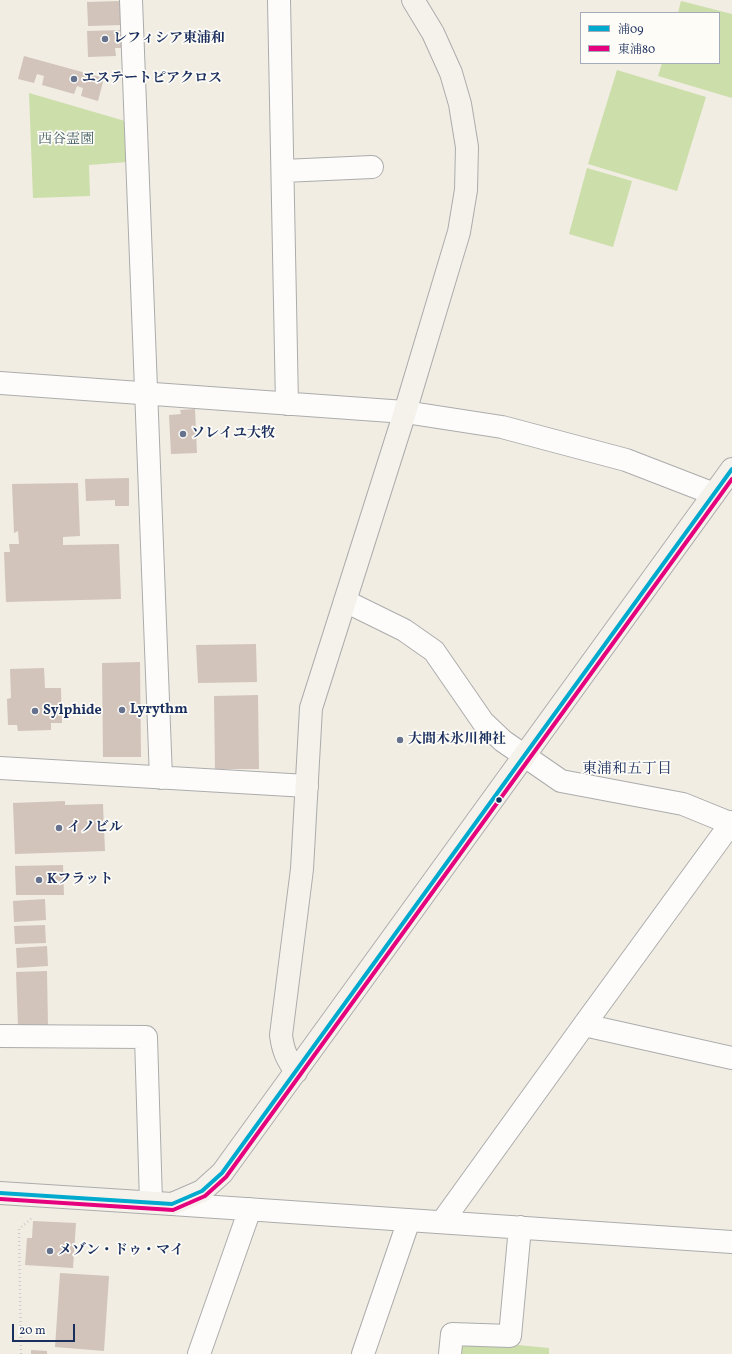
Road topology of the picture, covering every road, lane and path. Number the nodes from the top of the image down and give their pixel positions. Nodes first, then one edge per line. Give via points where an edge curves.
1 (131, 0) edge
2 (279, 0) edge
3 (413, 0) edge
4 (372, 167) dead end
5 (283, 171) junction
6 (0, 383) edge
7 (146, 394) junction
8 (287, 404) junction
9 (405, 412) junction
10 (732, 469) edge
11 (714, 494) junction
12 (345, 601) junction
13 (523, 757) junction
14 (0, 768) edge
15 (161, 778) junction
16 (307, 786) junction
17 (731, 823) edge
18 (584, 1025) junction
19 (0, 1036) edge
20 (732, 1058) edge
21 (296, 1072) junction
22 (0, 1193) edge
23 (162, 1203) junction
24 (250, 1209) junction
25 (35, 1215) dead end
26 (409, 1220) junction
27 (442, 1222) junction
28 (520, 1227) junction
29 (732, 1242) edge
30 (22, 1354) edge
31 (199, 1354) edge
32 (363, 1354) edge
33 (450, 1354) edge

1 - 7 street
2 - 5 street
3 - 9 street via 451,73 460,104 467,148 466,190 459,232
4 - 5 street
5 - 8 street
6 - 7 street
7 - 8 street
7 - 15 street
8 - 9 street
9 - 11 street via 509,429 626,460
9 - 12 street
10 - 11 street
11 - 13 street
12 - 13 street via 404,630 434,651 483,722
12 - 16 street via 311,708
13 - 17 street via 561,782 683,804
13 - 21 street
14 - 15 street
15 - 16 street
16 - 21 street via 302,869 281,1035 282,1048
17 - 18 street
18 - 20 street
18 - 27 street
19 - 23 street via 146,1037
21 - 23 street via 222,1173 202,1191
22 - 23 street
23 - 24 street
24 - 26 street
24 - 31 street
25 - 30 path via 19,1229
26 - 27 street
26 - 32 street
27 - 28 street
28 - 29 street
28 - 33 street via 510,1336 452,1334

